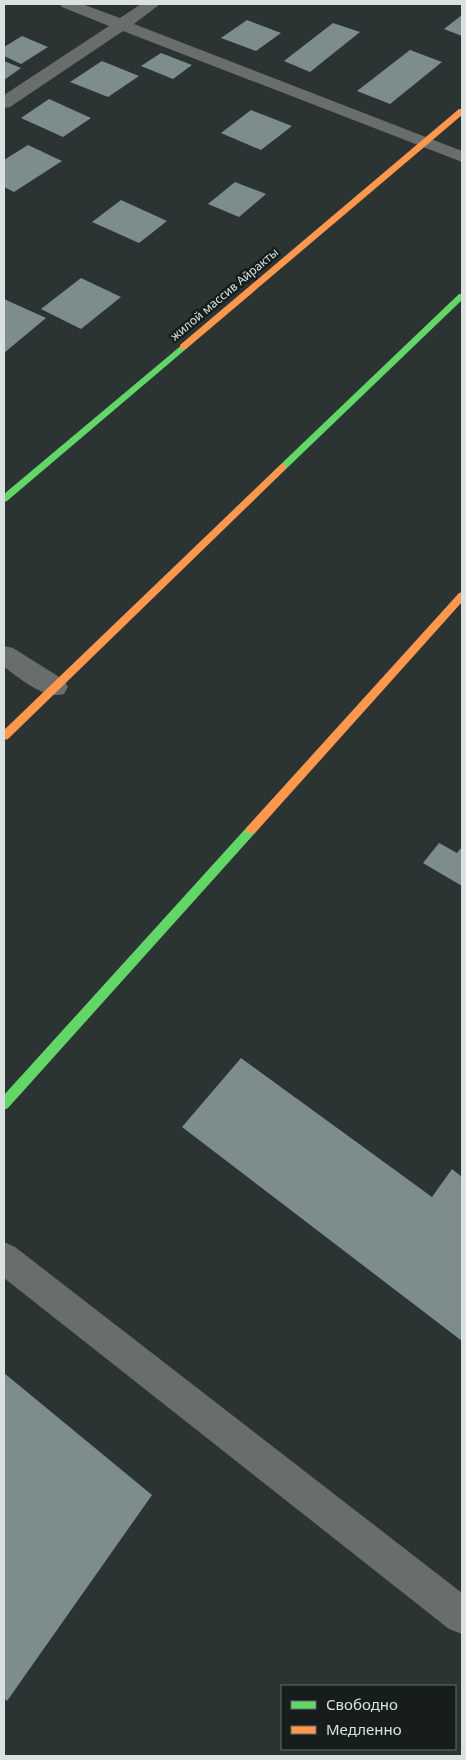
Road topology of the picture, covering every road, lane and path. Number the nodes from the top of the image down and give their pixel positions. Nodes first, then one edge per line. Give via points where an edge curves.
1 (68, 4) edge
2 (152, 4) edge
3 (122, 24) junction
4 (4, 103) edge
5 (462, 111) edge
6 (425, 141) junction
7 (462, 157) edge
8 (462, 296) edge
9 (4, 500) edge
10 (462, 596) edge
11 (4, 655) edge
12 (55, 687) junction
13 (4, 736) edge
14 (4, 1104) edge
15 (4, 1258) edge
16 (462, 1616) edge

1 - 3 street
2 - 3 street
3 - 4 street
3 - 6 street
5 - 6 street, жилой массив Айракты
6 - 7 street
6 - 9 street, жилой массив Айракты
8 - 12 street
10 - 14 street
11 - 12 street
12 - 13 street
15 - 16 street

